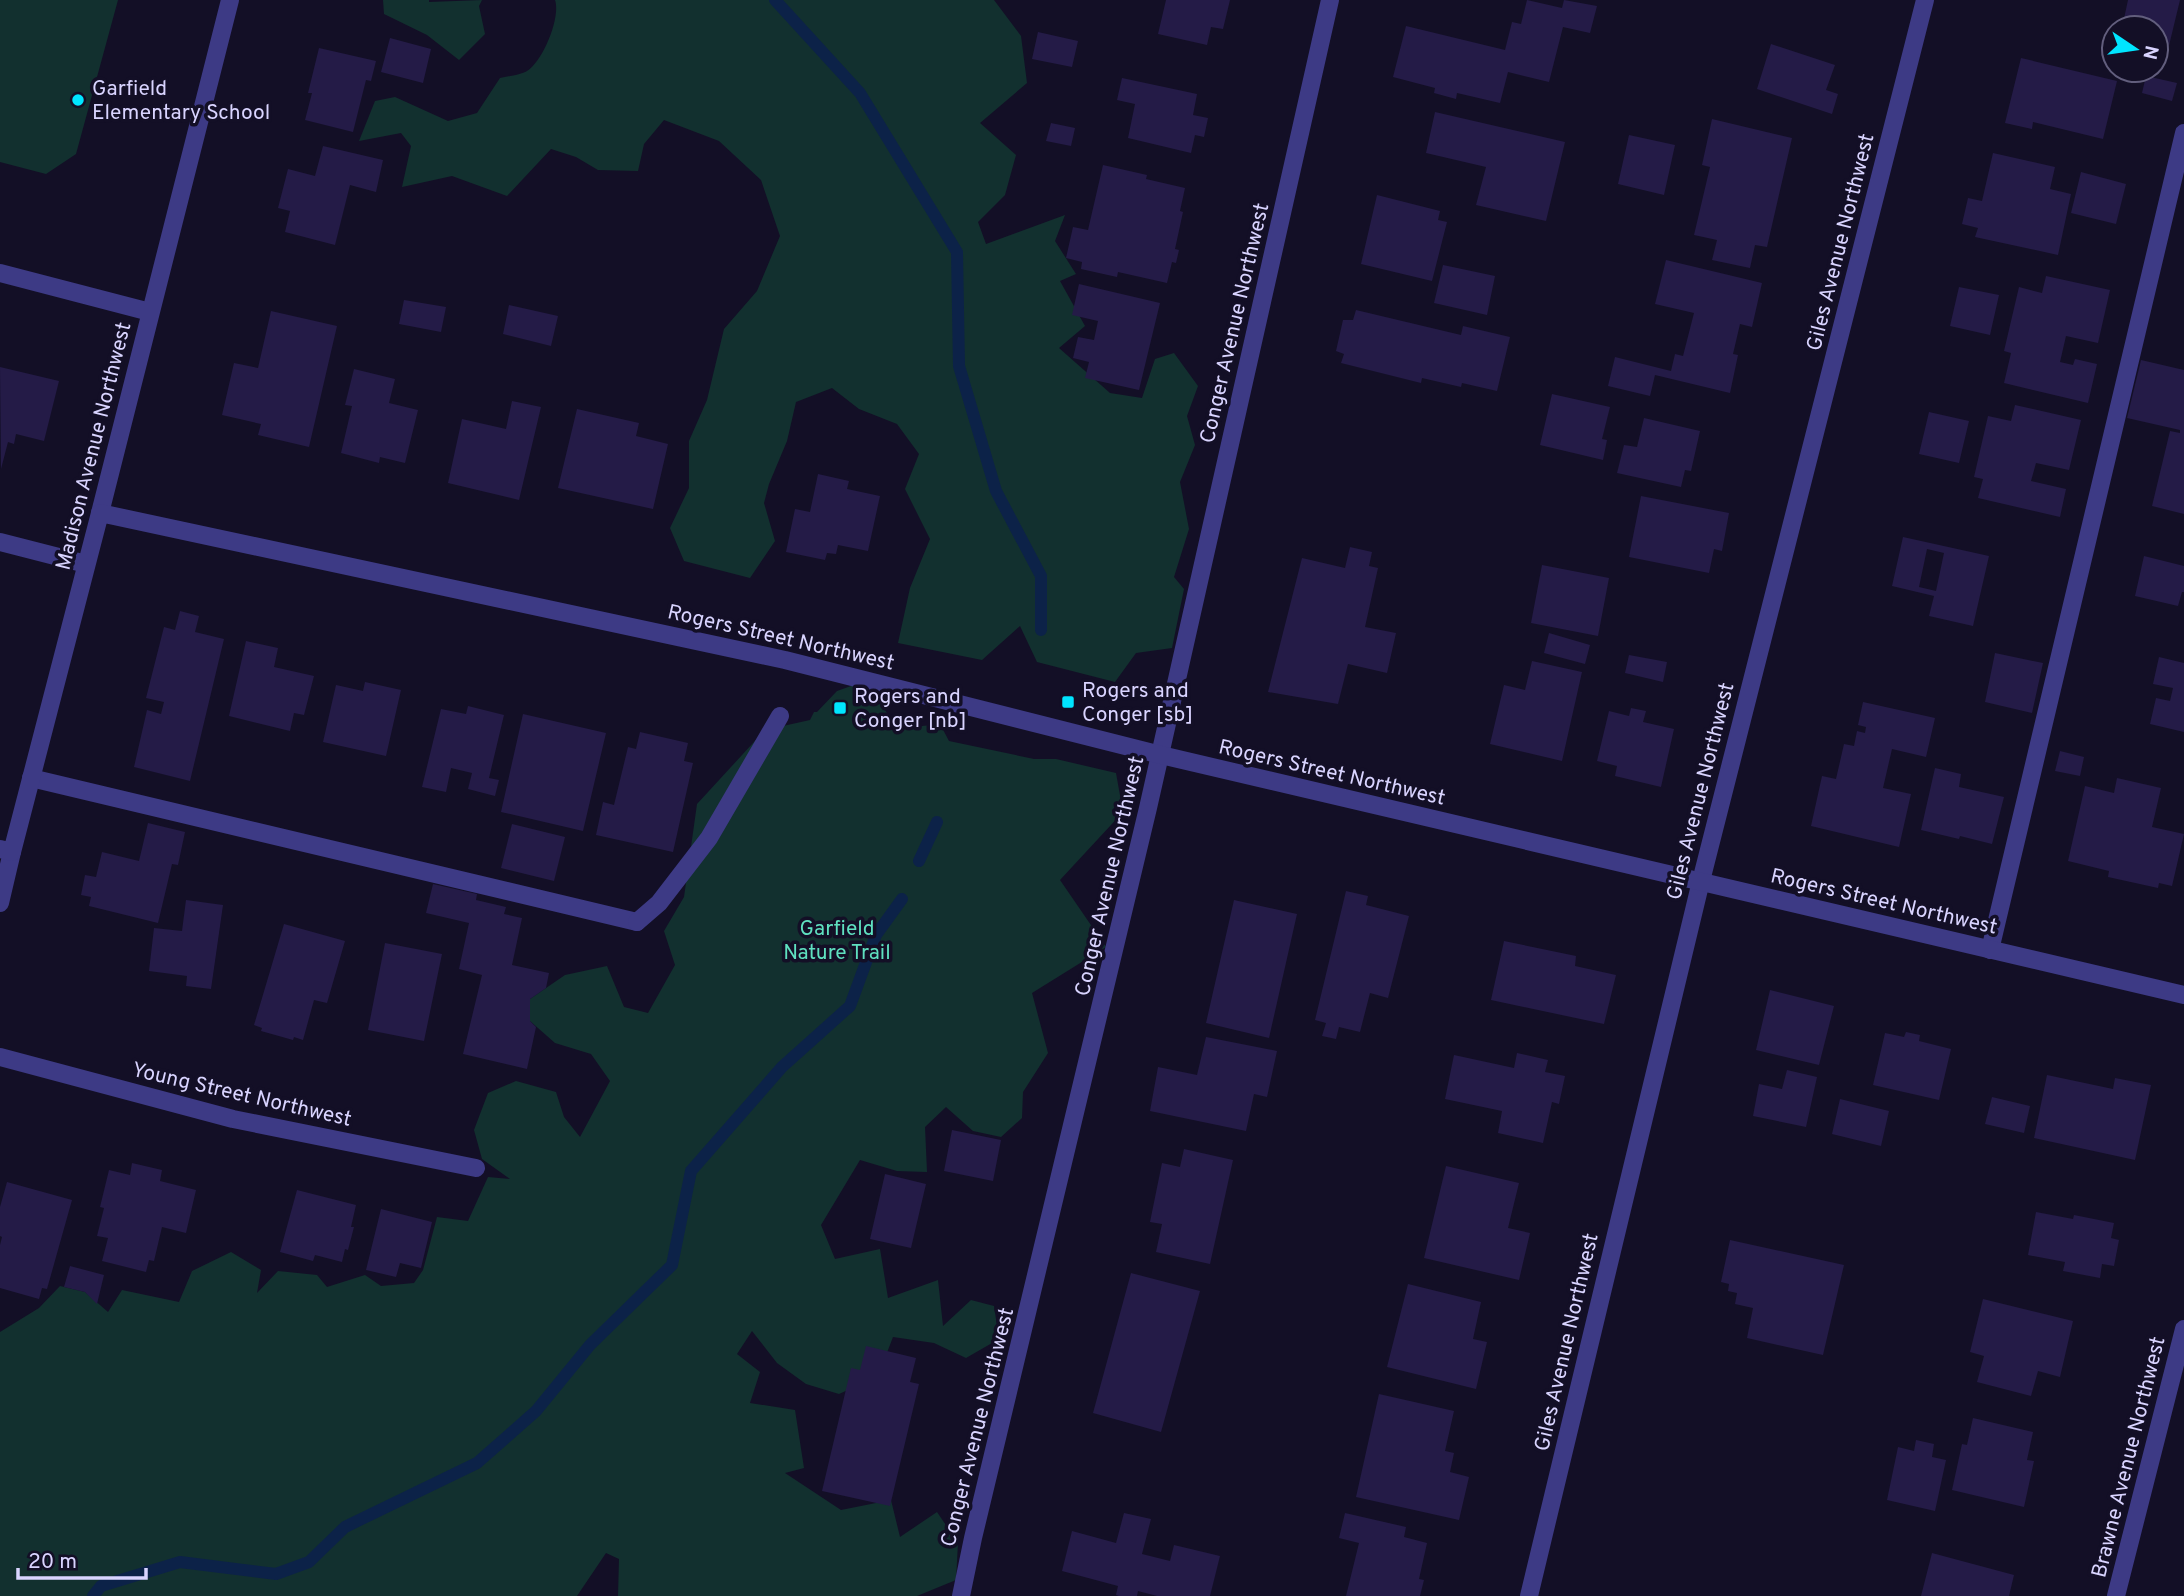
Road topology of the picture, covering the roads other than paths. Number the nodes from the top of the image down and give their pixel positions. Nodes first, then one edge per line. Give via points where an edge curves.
1 (230, 0) edge
2 (1330, 0) edge
3 (1925, 0) edge
4 (2184, 133) edge
5 (0, 273) edge
6 (150, 312) junction
7 (100, 513) junction
8 (0, 542) edge
9 (86, 564) junction
10 (780, 716) dead end
11 (1161, 755) junction
12 (31, 778) junction
13 (6, 851) edge
14 (1701, 881) junction
15 (0, 903) edge
16 (1990, 950) junction
17 (2184, 995) edge
18 (0, 1057) edge
19 (476, 1168) dead end
20 (2184, 1329) edge
21 (961, 1596) edge
22 (1529, 1596) edge
23 (2116, 1596) edge

1 - 6 street, Madison Avenue Northwest
2 - 11 street, Conger Avenue Northwest
3 - 14 street, Giles Avenue Northwest
4 - 16 street
5 - 6 street
6 - 7 street, Madison Avenue Northwest
7 - 9 street, Madison Avenue Northwest
7 - 11 street, Rogers Street Northwest via 785,660
8 - 9 street
9 - 12 street, Madison Avenue Northwest
10 - 12 street via 709,838 659,903 637,922
11 - 14 street, Rogers Street Northwest
11 - 21 street, Conger Avenue Northwest
12 - 13 street, Madison Avenue Northwest
13 - 15 street, Madison Avenue Northwest
14 - 16 street, Rogers Street Northwest
14 - 22 street, Giles Avenue Northwest
16 - 17 street, Rogers Street Northwest
18 - 19 street, Young Street Northwest via 233,1119
20 - 23 street, Brawne Avenue Northwest

